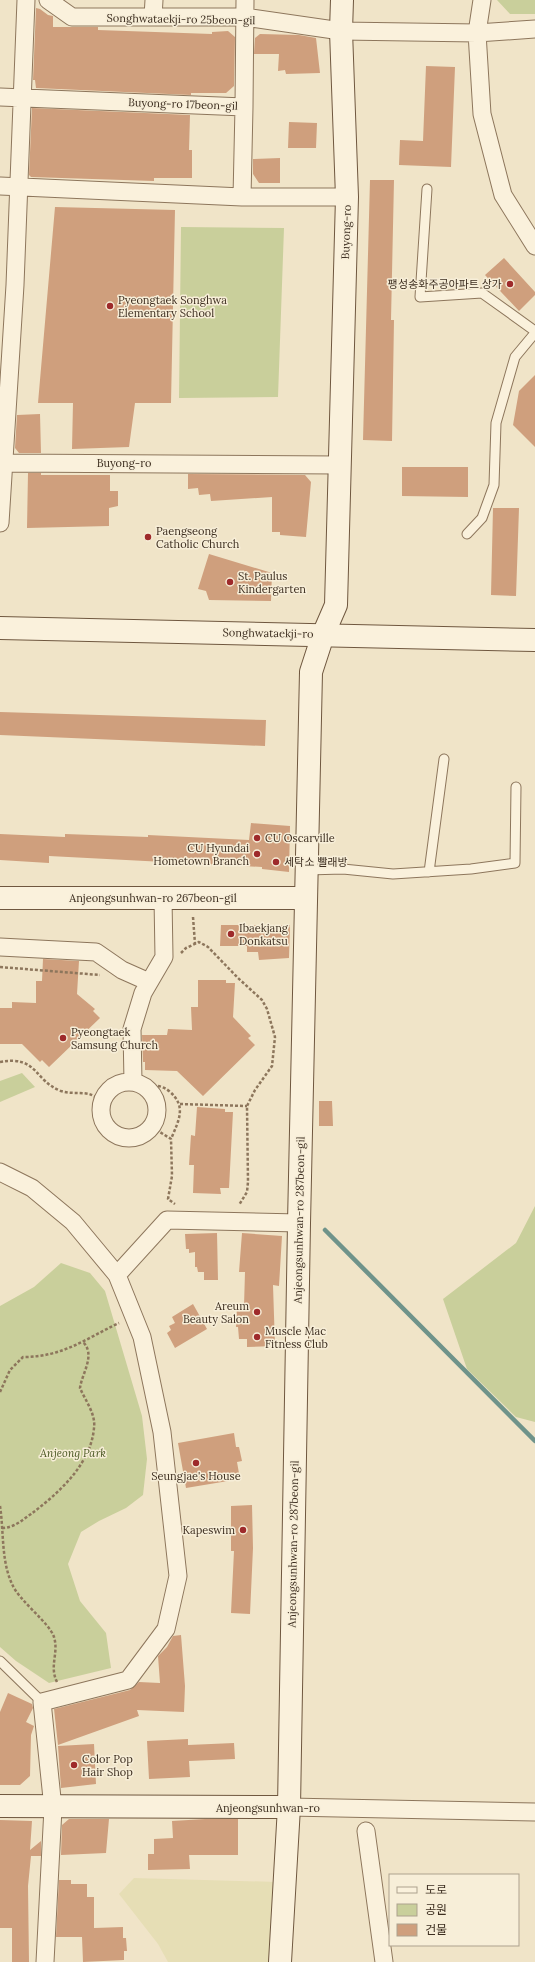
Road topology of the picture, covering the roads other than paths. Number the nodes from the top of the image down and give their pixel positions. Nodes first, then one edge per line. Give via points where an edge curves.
1 (26, 0) edge
2 (48, 0) edge
3 (154, 0) edge
4 (245, 0) edge
5 (342, 0) edge
6 (482, 0) edge
7 (153, 17) junction
8 (245, 17) junction
9 (535, 29) edge
10 (341, 31) junction
11 (477, 33) junction
12 (0, 98) edge
13 (22, 98) junction
14 (244, 107) junction
15 (0, 186) edge
16 (19, 187) junction
17 (427, 189) dead end
18 (242, 197) junction
19 (346, 197) junction
20 (535, 246) edge
21 (7, 285) edge
22 (535, 332) edge
23 (5, 463) junction
24 (339, 464) junction
25 (0, 523) edge
26 (467, 534) dead end
27 (0, 628) edge
28 (323, 635) junction
29 (535, 640) edge
30 (444, 759) dead end
31 (516, 787) dead end
32 (306, 870) junction
33 (429, 872) junction
34 (0, 898) edge
35 (163, 898) junction
36 (306, 898) junction
37 (0, 946) edge
38 (150, 982) junction
39 (139, 1084) junction
40 (0, 1172) edge
41 (298, 1222) junction
42 (117, 1275) junction
43 (0, 1661) edge
44 (42, 1702) junction
45 (0, 1806) edge
46 (289, 1807) junction
47 (53, 1808) junction
48 (535, 1812) edge
49 (366, 1831) dead end
50 (45, 1962) edge
51 (280, 1962) edge
52 (384, 1962) edge

1 - 13 street
2 - 7 street, Songhwataekji-ro 25beon-gil via 72,17
3 - 7 street
4 - 8 street
5 - 10 street, Buyong-ro
6 - 11 street
7 - 8 street, Songhwataekji-ro 25beon-gil
8 - 10 street, Songhwataekji-ro 25beon-gil
8 - 14 street
9 - 11 street, Songhwataekji-ro 25beon-gil
10 - 11 street, Songhwataekji-ro 25beon-gil
10 - 19 street, Buyong-ro
11 - 20 street via 482,114 503,195
12 - 13 street, Buyong-ro 17beon-gil
13 - 14 street, Buyong-ro 17beon-gil
13 - 16 street
14 - 18 street, Buyong-ro 17beon-gil
15 - 16 street
16 - 18 street
16 - 21 street
17 - 22 lane via 420,297 482,293
18 - 19 street
19 - 24 street, Buyong-ro
21 - 23 street
22 - 26 lane via 515,357 496,423 494,485 482,518
23 - 24 street, Buyong-ro
23 - 25 street
24 - 28 street, Buyong-ro via 336,605
27 - 28 street, Songhwataekji-ro
28 - 29 street, Songhwataekji-ro
28 - 32 street, Anjeongsunhwan-ro 287beon-gil via 310,672
30 - 33 lane
31 - 33 lane via 515,863
32 - 33 lane via 343,869 393,874
32 - 36 street, Anjeongsunhwan-ro 287beon-gil
34 - 35 street, Anjeongsunhwan-ro 267beon-gil
35 - 36 street, Anjeongsunhwan-ro 267beon-gil
35 - 38 street via 164,957
36 - 41 street, Anjeongsunhwan-ro 287beon-gil
37 - 38 street via 96,952 122,970
38 - 39 street via 143,993 132,1029
39 - 39 street via 154,1096 158,1108 156,1120 149,1130 138,1137 126,1138 114,1134 105,1125 101,1113 103,1100 110,1090 121,1084
40 - 42 street via 32,1188 72,1222
41 - 42 street via 167,1220
41 - 46 street, Anjeongsunhwan-ro 287beon-gil
42 - 44 street via 142,1337 162,1432 178,1576 166,1629 128,1680
43 - 44 lane
44 - 47 street
45 - 47 street, Anjeongsunhwan-ro
46 - 47 street, Anjeongsunhwan-ro
46 - 48 street, Anjeongsunhwan-ro
46 - 51 street, Anjeongsunhwan-ro 287beon-gil
47 - 50 street
49 - 52 street

